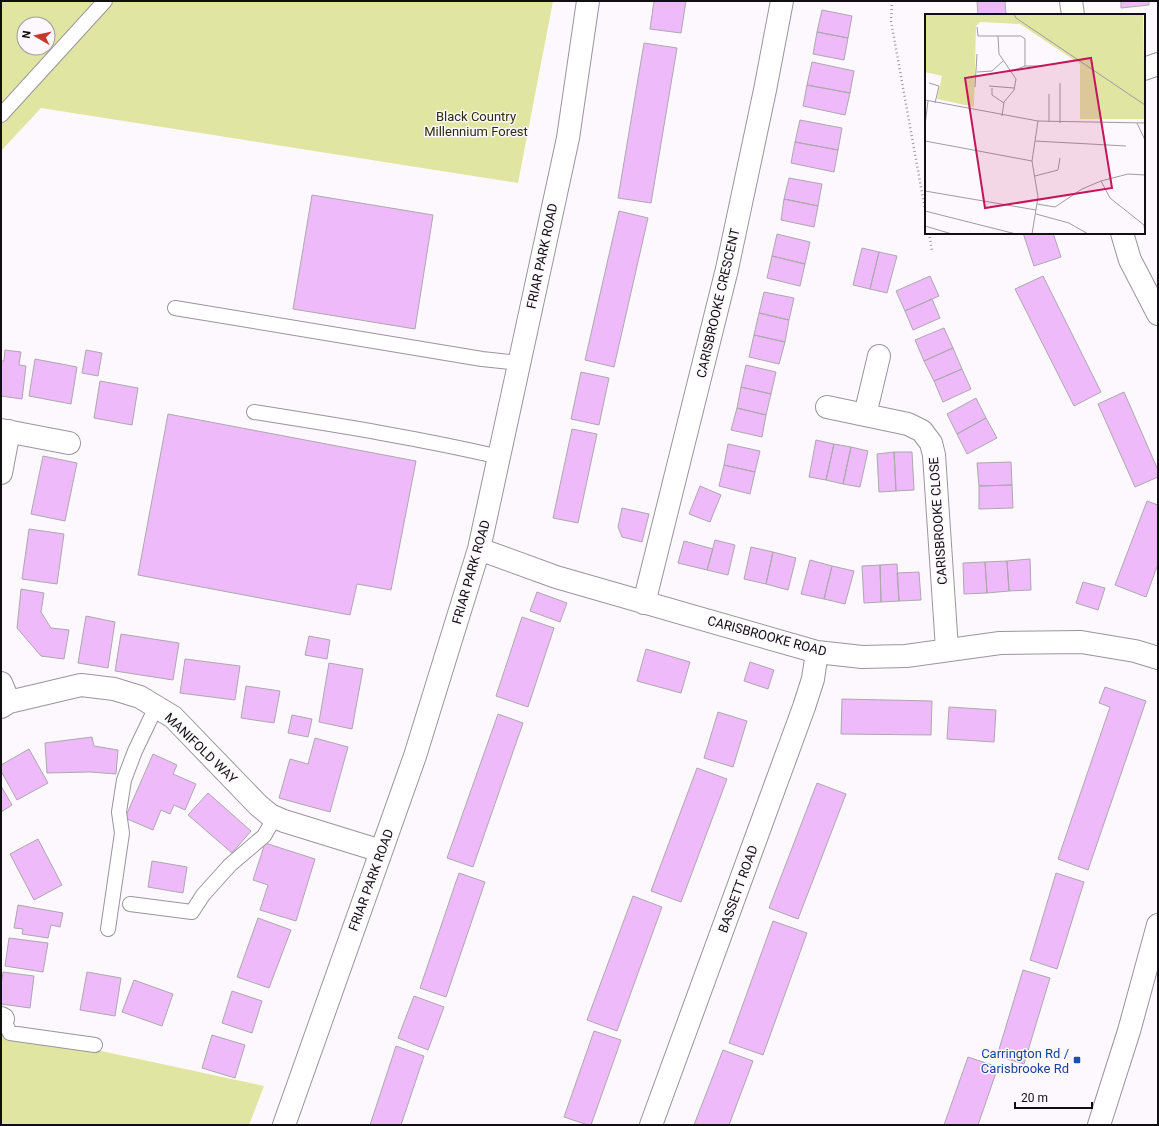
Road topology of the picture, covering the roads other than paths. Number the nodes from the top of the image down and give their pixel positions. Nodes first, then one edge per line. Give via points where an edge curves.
1 (105, 1) edge
2 (588, 1) edge
3 (782, 1) edge
4 (1071, 1) edge
5 (1074, 14) edge
6 (1158, 64) edge
7 (1145, 69) edge
8 (1, 115) edge
9 (1122, 234) edge
10 (175, 308) dead end
11 (1158, 314) edge
12 (879, 356) dead end
13 (520, 363) junction
14 (827, 407) dead end
15 (254, 412) dead end
16 (865, 415) junction
17 (5, 431) edge
18 (69, 443) dead end
19 (500, 457) junction
20 (1, 473) edge
21 (479, 549) junction
22 (644, 603) junction
23 (947, 649) junction
24 (817, 652) junction
25 (1158, 658) edge
26 (4, 698) edge
27 (156, 707) junction
28 (275, 817) junction
29 (381, 851) junction
30 (130, 904) dead end
31 (1158, 925) edge
32 (108, 929) dead end
33 (2, 1018) edge
34 (95, 1045) dead end
35 (284, 1125) edge
36 (651, 1125) edge
37 (1098, 1125) edge

1 - 8 lane
2 - 13 street, FRIAR PARK ROAD via 568,138
3 - 22 street, CARISBROOKE CRESCENT via 727,269
4 - 5 street
6 - 7 street
9 - 11 street via 1130,260
10 - 13 lane via 482,359
12 - 16 street
13 - 19 street, FRIAR PARK ROAD
14 - 16 street, CARISBROOKE CLOSE
15 - 19 lane
16 - 23 street, CARISBROOKE CLOSE via 908,424 922,431 932,443
17 - 18 street
17 - 20 street
19 - 21 street, FRIAR PARK ROAD
21 - 22 street, CARISBROOKE ROAD via 556,577
21 - 29 street, FRIAR PARK ROAD via 415,756
22 - 24 street, CARISBROOKE ROAD
23 - 24 street, CARISBROOKE ROAD via 906,656
23 - 25 street, CARISBROOKE ROAD via 1000,643 1081,642 1135,651
24 - 36 street, BASSETT ROAD via 813,679 804,707
26 - 27 street, MANIFOLD WAY via 81,685 114,689 140,697
27 - 28 street, MANIFOLD WAY via 173,717 258,805
27 - 32 lane via 124,780 119,812 122,833
28 - 29 street, MANIFOLD WAY
28 - 30 lane via 264,836 230,865 203,895 192,912
29 - 35 street, FRIAR PARK ROAD
31 - 37 street via 1130,1031
33 - 34 lane via 10,1033

